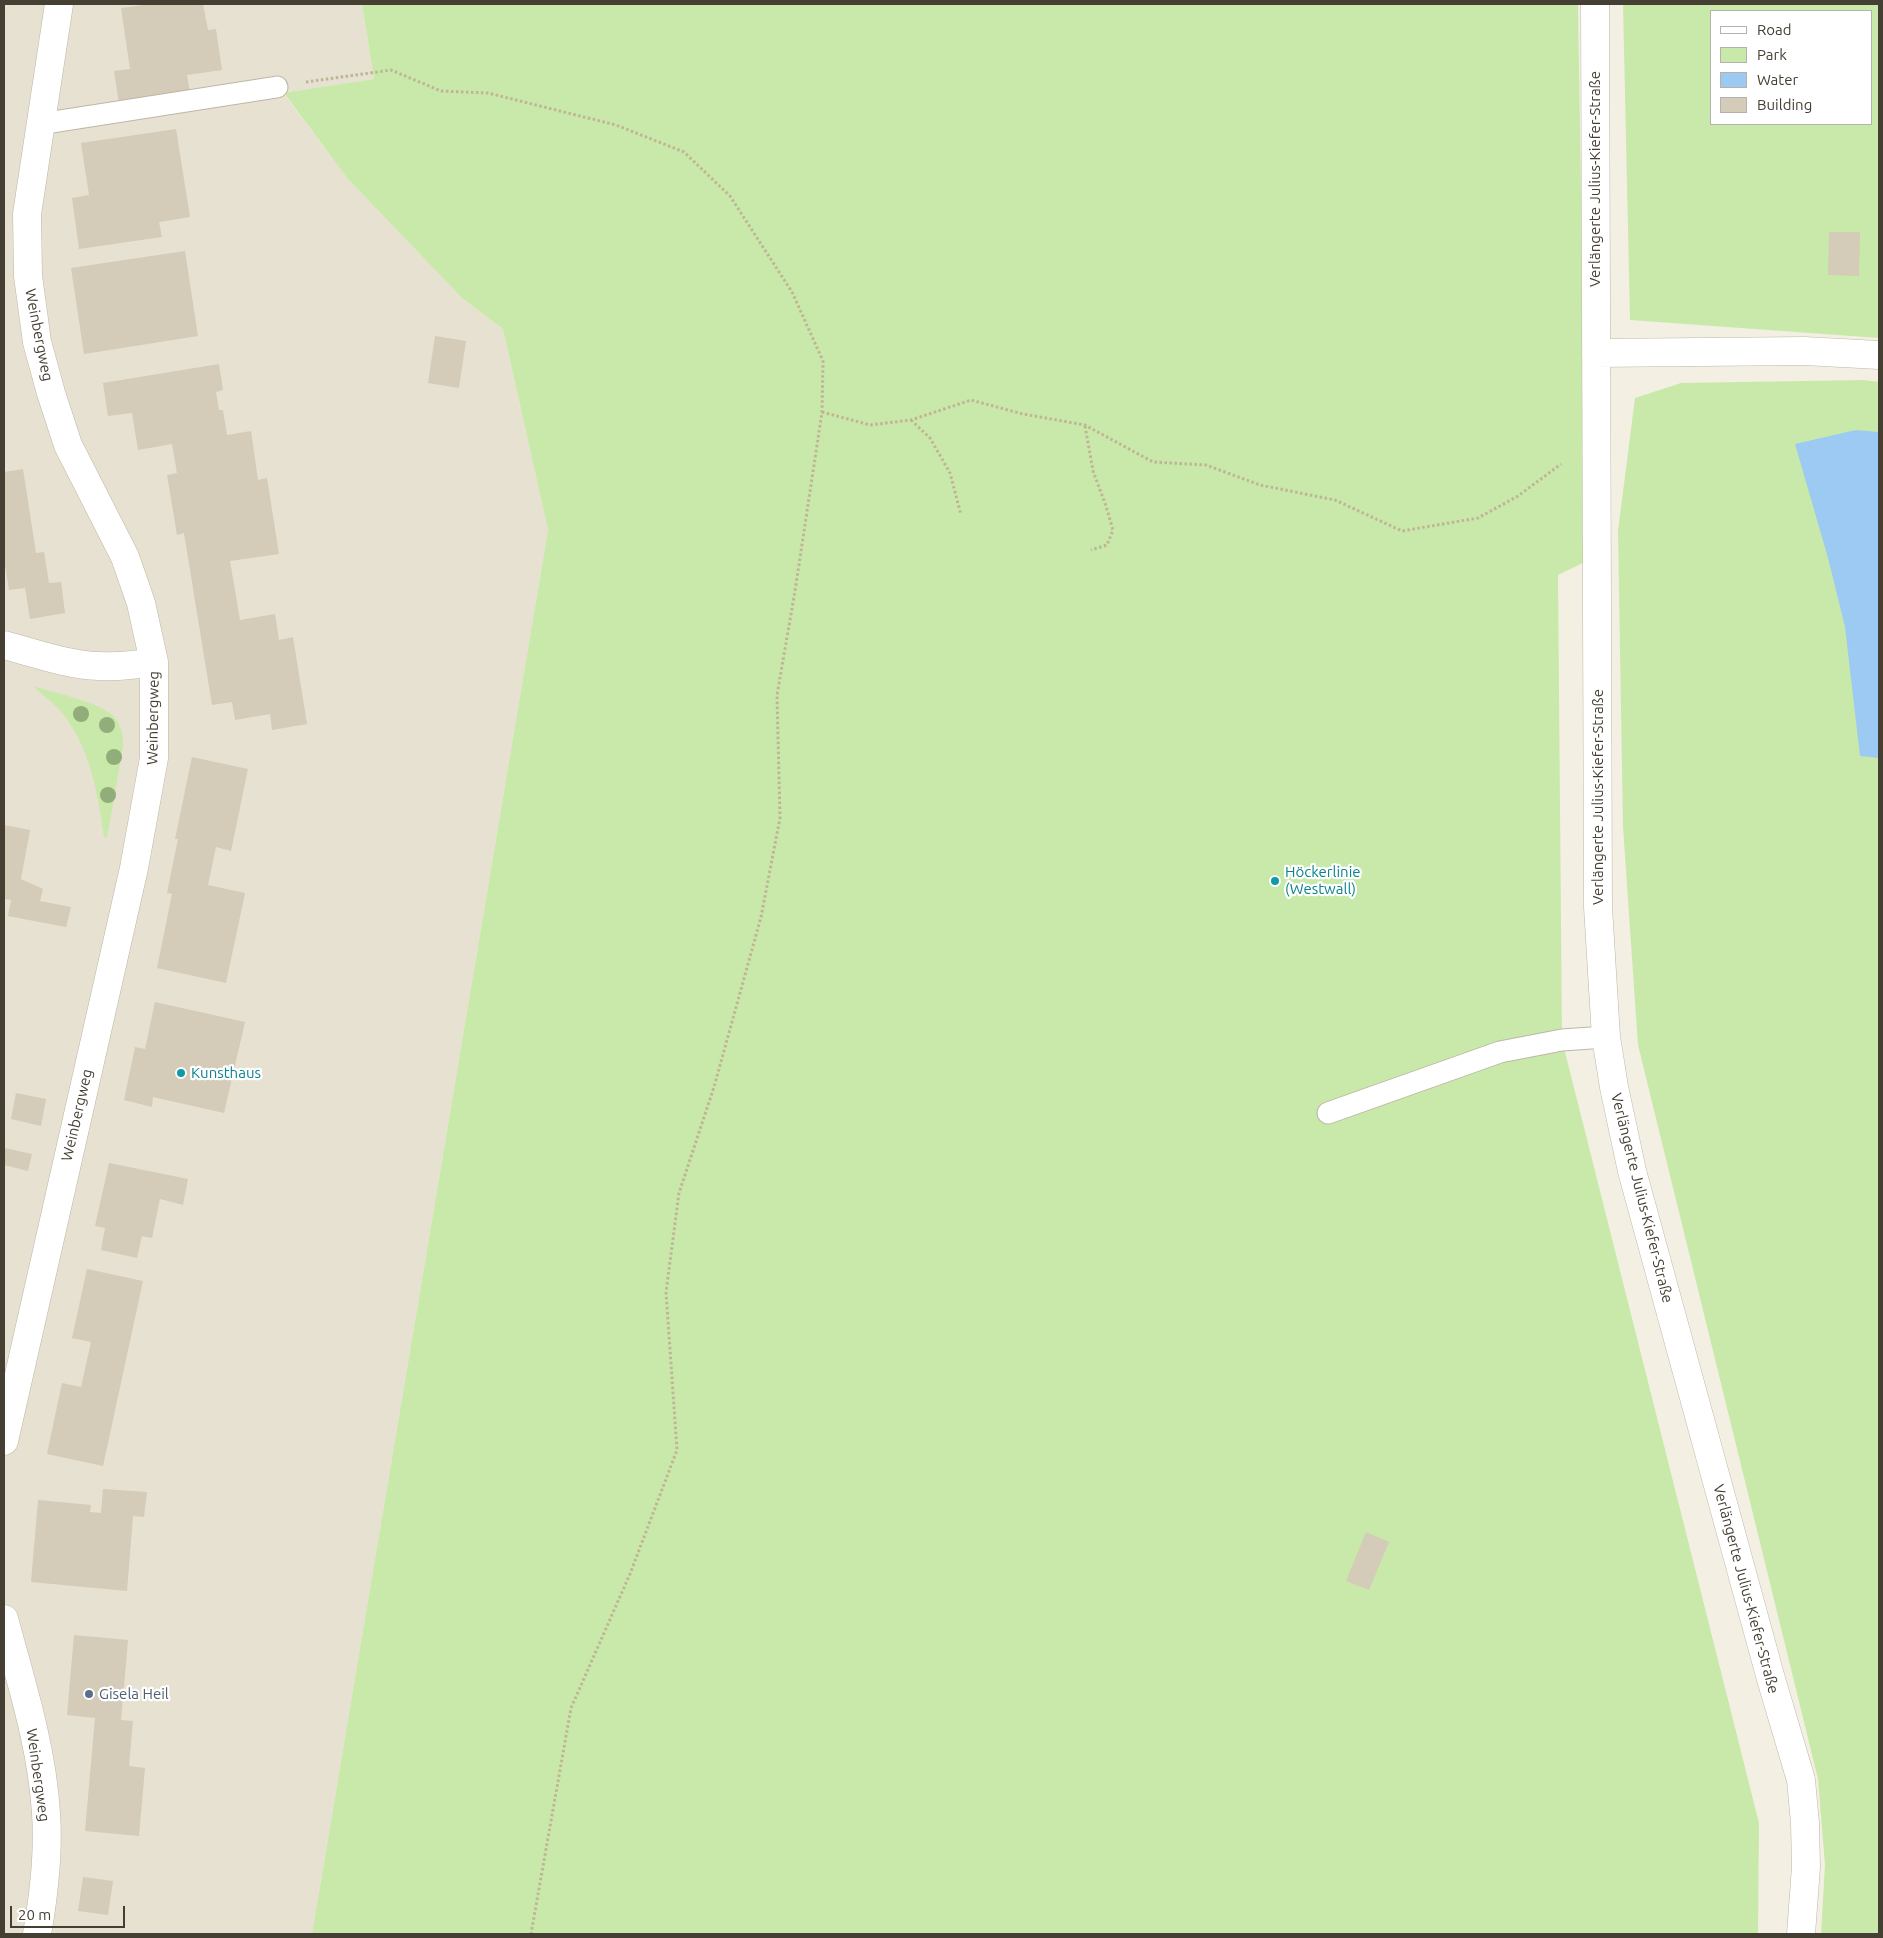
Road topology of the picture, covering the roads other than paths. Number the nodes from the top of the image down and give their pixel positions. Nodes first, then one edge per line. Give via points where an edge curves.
1 (60, 4) edge
2 (1595, 4) edge
3 (277, 87) dead end
4 (40, 124) junction
5 (1596, 353) junction
6 (1879, 355) edge
7 (4, 645) edge
8 (154, 662) junction
9 (1606, 1037) junction
10 (1328, 1113) dead end
11 (4, 1441) edge
12 (4, 1619) edge
13 (37, 1934) edge
14 (1801, 1934) edge

1 - 4 street, Weinbergweg
2 - 5 street, Verlängerte Julius-Kiefer-Straße
3 - 4 lane
4 - 8 street, Weinbergweg via 27,214 28,276 37,342 68,445 125,557 141,604
5 - 6 street via 1804,351
5 - 9 street, Verlängerte Julius-Kiefer-Straße via 1598,907
7 - 8 street via 68,662 99,666
8 - 11 street, Weinbergweg via 154,758 148,796
9 - 10 lane via 1562,1040 1500,1052
9 - 14 street, Verlängerte Julius-Kiefer-Straße via 1632,1172 1801,1780 1806,1867
12 - 13 street, Weinbergweg via 39,1758 46,1813 46,1882

